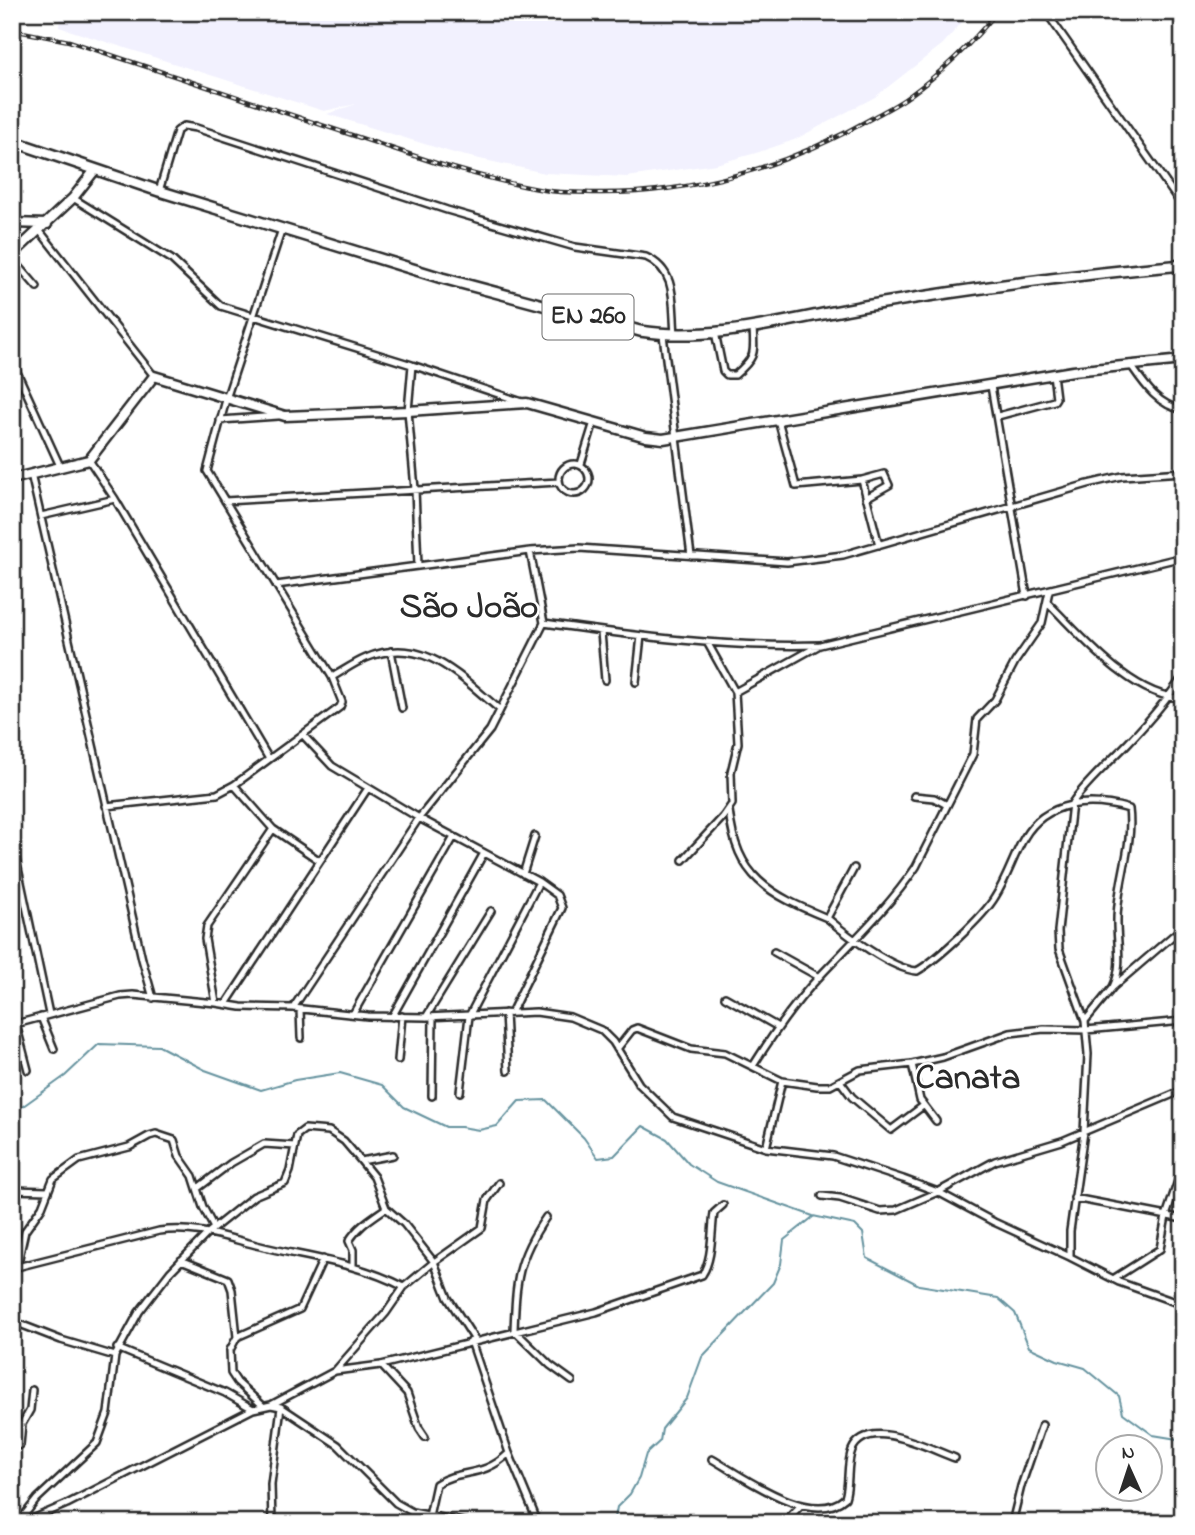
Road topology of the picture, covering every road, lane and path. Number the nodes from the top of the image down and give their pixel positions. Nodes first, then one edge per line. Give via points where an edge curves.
1 (1046, 12) edge
2 (12, 141) edge
3 (95, 170) junction
4 (159, 191) junction
5 (72, 198) junction
6 (1183, 207) edge
7 (12, 223) edge
8 (43, 227) junction
9 (12, 229) edge
10 (282, 229) junction
11 (15, 254) edge
12 (1183, 265) edge
13 (37, 287) dead end
14 (253, 317) junction
15 (753, 326) junction
16 (715, 332) junction
17 (663, 335) junction
18 (675, 335) junction
19 (1183, 360) edge
20 (12, 361) edge
21 (1130, 364) junction
22 (412, 365) junction
23 (1053, 374) junction
24 (155, 376) junction
25 (991, 386) junction
26 (227, 396) junction
27 (527, 403) junction
28 (1183, 410) edge
29 (408, 411) junction
30 (285, 416) junction
31 (998, 416) junction
32 (220, 420) junction
33 (778, 420) junction
34 (594, 422) junction
35 (676, 437) junction
36 (89, 460) junction
37 (581, 464) junction
38 (60, 466) junction
39 (1183, 472) edge
40 (31, 474) junction
41 (12, 479) edge
42 (862, 480) junction
43 (559, 482) junction
44 (415, 489) junction
45 (866, 498) junction
46 (115, 499) junction
47 (225, 501) junction
48 (1012, 505) junction
49 (41, 516) junction
50 (879, 545) junction
51 (530, 551) junction
52 (691, 556) junction
53 (1183, 557) edge
54 (418, 566) junction
55 (276, 585) junction
56 (1049, 591) junction
57 (1027, 596) junction
58 (1047, 602) junction
59 (544, 623) junction
60 (601, 632) junction
61 (641, 636) junction
62 (707, 642) junction
63 (820, 645) junction
64 (391, 651) junction
65 (1183, 676) edge
66 (332, 677) junction
67 (605, 680) dead end
68 (636, 682) dead end
69 (735, 692) junction
70 (1168, 698) junction
71 (1183, 698) edge
72 (402, 708) dead end
73 (499, 709) junction
74 (303, 735) junction
75 (269, 759) junction
76 (234, 785) junction
77 (368, 788) junction
78 (914, 796) dead end
79 (1072, 803) junction
80 (947, 805) junction
81 (106, 806) junction
82 (729, 810) junction
83 (419, 818) junction
84 (273, 829) junction
85 (534, 836) dead end
86 (454, 837) junction
87 (12, 840) edge
88 (484, 853) junction
89 (683, 860) dead end
90 (320, 861) junction
91 (854, 868) dead end
92 (523, 874) junction
93 (539, 882) junction
94 (491, 911) dead end
95 (827, 918) junction
96 (1183, 927) edge
97 (854, 941) junction
98 (774, 952) dead end
99 (819, 977) junction
100 (1113, 988) junction
101 (153, 998) junction
102 (725, 998) dead end
103 (216, 1003) junction
104 (226, 1004) junction
105 (293, 1008) junction
106 (300, 1009) junction
107 (354, 1013) junction
108 (508, 1013) junction
109 (49, 1014) junction
110 (402, 1016) junction
111 (469, 1016) junction
112 (41, 1017) junction
113 (392, 1017) junction
114 (429, 1017) junction
115 (1085, 1021) junction
116 (1183, 1021) edge
117 (14, 1025) edge
118 (778, 1027) junction
119 (1086, 1030) junction
120 (300, 1038) dead end
121 (54, 1049) dead end
122 (617, 1049) junction
123 (398, 1059) dead end
124 (912, 1064) junction
125 (753, 1066) junction
126 (28, 1070) dead end
127 (508, 1071) dead end
128 (782, 1081) junction
129 (840, 1081) junction
130 (1183, 1090) edge
131 (460, 1092) dead end
132 (432, 1097) dead end
133 (923, 1106) junction
134 (936, 1121) dead end
135 (1084, 1132) junction
136 (295, 1146) junction
137 (766, 1148) junction
138 (393, 1155) dead end
139 (362, 1161) junction
140 (1183, 1166) edge
141 (499, 1183) dead end
142 (198, 1188) junction
143 (12, 1190) edge
144 (48, 1191) junction
145 (938, 1192) junction
146 (822, 1196) dead end
147 (1074, 1198) junction
148 (723, 1205) dead end
149 (386, 1208) junction
150 (1167, 1216) junction
151 (546, 1217) dead end
152 (1183, 1219) edge
153 (212, 1230) junction
154 (1070, 1257) junction
155 (323, 1259) junction
156 (181, 1260) junction
157 (434, 1262) junction
158 (353, 1266) junction
159 (14, 1271) edge
160 (1113, 1279) junction
161 (404, 1287) junction
162 (1183, 1305) edge
163 (12, 1321) edge
164 (514, 1330) junction
165 (237, 1337) junction
166 (473, 1341) junction
167 (117, 1348) junction
168 (115, 1356) junction
169 (381, 1365) junction
170 (335, 1371) junction
171 (572, 1381) dead end
172 (32, 1390) dead end
173 (262, 1405) junction
174 (271, 1405) junction
175 (281, 1407) junction
176 (253, 1409) junction
177 (1042, 1425) dead end
178 (425, 1437) dead end
179 (12, 1448) edge
180 (509, 1453) junction
181 (955, 1458) dead end
182 (712, 1459) dead end
183 (801, 1505) junction
184 (412, 1513) junction
185 (429, 1516) junction
186 (18, 1523) edge
187 (23, 1523) edge
188 (272, 1523) edge
189 (408, 1523) edge
190 (468, 1523) edge
191 (535, 1523) edge
192 (784, 1523) edge
193 (1012, 1523) edge

1 - 6 street
2 - 3 main road, EN 260
3 - 4 main road, EN 260
3 - 5 street
4 - 10 main road, EN 260
4 - 18 street via 177,131 196,128 498,225 575,247 646,257 670,279
5 - 8 street
5 - 14 street via 171,259 216,303
7 - 8 street
8 - 11 street
8 - 24 street
9 - 11 street
10 - 14 street
10 - 17 main road, EN 260 via 468,285
11 - 13 street
12 - 15 main road, EN 260 via 988,286
14 - 22 street
14 - 26 street
15 - 16 main road, EN 260
15 - 16 street via 754,355 735,375 723,371
16 - 18 main road, EN 260
17 - 18 main road, EN 260
17 - 35 street
19 - 21 street
20 - 38 street
21 - 23 street
21 - 28 street via 1159,401
22 - 27 street
22 - 29 street
23 - 25 street
23 - 31 street via 1054,401
24 - 26 street
24 - 36 street
25 - 31 street
25 - 33 street
26 - 30 street
26 - 32 street
27 - 29 street
27 - 34 street
29 - 30 street
29 - 44 street
30 - 32 street
31 - 48 street
32 - 47 street via 207,471
33 - 35 street
33 - 42 street via 796,486
34 - 35 street via 646,437
34 - 37 street
35 - 52 street
36 - 38 street
36 - 46 street
37 - 43 street via 562,469
37 - 43 street via 590,480 582,492 569,493
38 - 40 street
39 - 48 street via 1122,477
40 - 41 street
40 - 49 street
42 - 45 street
42 - 45 street via 884,474 890,485
43 - 44 street
44 - 47 street
44 - 54 street
45 - 50 street
46 - 49 street
46 - 75 street
47 - 55 street
48 - 50 street
48 - 57 street
49 - 81 street
50 - 52 street via 787,562
51 - 52 street via 579,548
51 - 54 street
51 - 59 street
53 - 56 street
54 - 55 street
55 - 66 street
56 - 57 street
56 - 58 street
57 - 63 street
58 - 70 street via 1121,673
58 - 80 street via 1035,636 995,700 977,719 974,754
59 - 60 street
59 - 73 street
60 - 61 street
60 - 67 street
61 - 62 street
61 - 68 street
62 - 63 street
62 - 69 street
63 - 69 street
64 - 66 street via 366,658
64 - 72 street
64 - 73 street via 422,653 441,663
65 - 70 street
66 - 74 street via 341,695 340,707
69 - 82 street via 738,743
70 - 71 street
70 - 79 street
73 - 83 street via 482,740
74 - 75 street
74 - 77 street via 332,766
75 - 76 street
76 - 81 street via 194,798
76 - 84 street
77 - 83 street
77 - 90 street
78 - 80 street
79 - 97 street via 1050,812 1032,827 994,900 924,967 912,971
79 - 100 street via 1129,809 1117,910 1119,972
79 - 115 street via 1059,949
80 - 97 street via 905,884
81 - 101 street
82 - 89 street
82 - 95 street via 734,844 757,880
83 - 86 street
83 - 105 street
84 - 90 street
84 - 103 street via 207,926
85 - 92 street
86 - 88 street
86 - 107 street
87 - 109 street
88 - 92 street
88 - 113 street
90 - 104 street
91 - 95 street
92 - 93 street
93 - 108 street via 557,895 562,908
93 - 111 street
94 - 114 street
95 - 97 street
96 - 100 street
97 - 99 street
98 - 99 street
99 - 118 street
100 - 115 street
101 - 103 street
101 - 109 street via 120,996
102 - 118 street
103 - 104 street
104 - 105 street
105 - 106 street
106 - 107 street
106 - 120 street
107 - 113 street
108 - 111 street
108 - 122 street via 553,1014 585,1022 601,1030
108 - 127 street
109 - 112 street
110 - 113 street
110 - 114 street
110 - 123 street
111 - 114 street
111 - 131 street
112 - 117 street
112 - 121 street
114 - 132 street
115 - 119 street
116 - 119 street
117 - 126 street
118 - 125 street
119 - 124 street via 1010,1033
119 - 135 street
122 - 125 street via 637,1028 680,1046 725,1054
122 - 137 street via 639,1084 673,1117
124 - 129 street via 860,1070
124 - 133 street
125 - 128 street
128 - 129 street via 830,1086
128 - 137 street
129 - 133 street via 891,1130
130 - 135 street
133 - 134 street
135 - 145 street via 995,1161
135 - 147 street
136 - 139 street via 300,1131 321,1129 344,1140
136 - 142 street via 264,1144
136 - 153 street via 285,1183 254,1196
137 - 145 street via 842,1158
138 - 139 street
139 - 149 street
140 - 150 street
141 - 157 street via 487,1200 482,1227
142 - 144 street via 174,1140 156,1135 79,1160 53,1179
142 - 153 street
143 - 144 street
144 - 159 street via 25,1231
145 - 146 street via 890,1212
145 - 154 street
147 - 150 street
147 - 154 street
148 - 164 street via 714,1213 702,1275 596,1312
149 - 157 street
149 - 158 street via 351,1238
150 - 152 street
150 - 160 street via 1158,1250
151 - 164 street via 519,1269
153 - 155 street
153 - 156 street
153 - 159 street via 159,1231
154 - 160 street
155 - 158 street
155 - 165 street via 299,1309
156 - 165 street via 228,1279
156 - 167 street
157 - 161 street
157 - 166 street
158 - 161 street
160 - 162 street
161 - 170 street
163 - 168 street
164 - 166 street
164 - 171 street
165 - 173 street via 230,1350 232,1373
166 - 169 street
166 - 180 street
167 - 168 street
167 - 176 street
168 - 186 street via 108,1413 97,1443
169 - 170 street
169 - 178 street via 407,1393
170 - 174 street
172 - 179 street via 20,1445
173 - 174 street
173 - 176 street
174 - 175 street
175 - 184 street via 338,1445
175 - 188 street via 271,1485
176 - 187 street
177 - 193 street
180 - 185 street via 488,1469 436,1484
180 - 191 street
181 - 183 street via 888,1435 867,1435 852,1451 845,1498 833,1505
182 - 183 street via 759,1488
183 - 192 street
184 - 185 street
184 - 189 street
185 - 190 street

